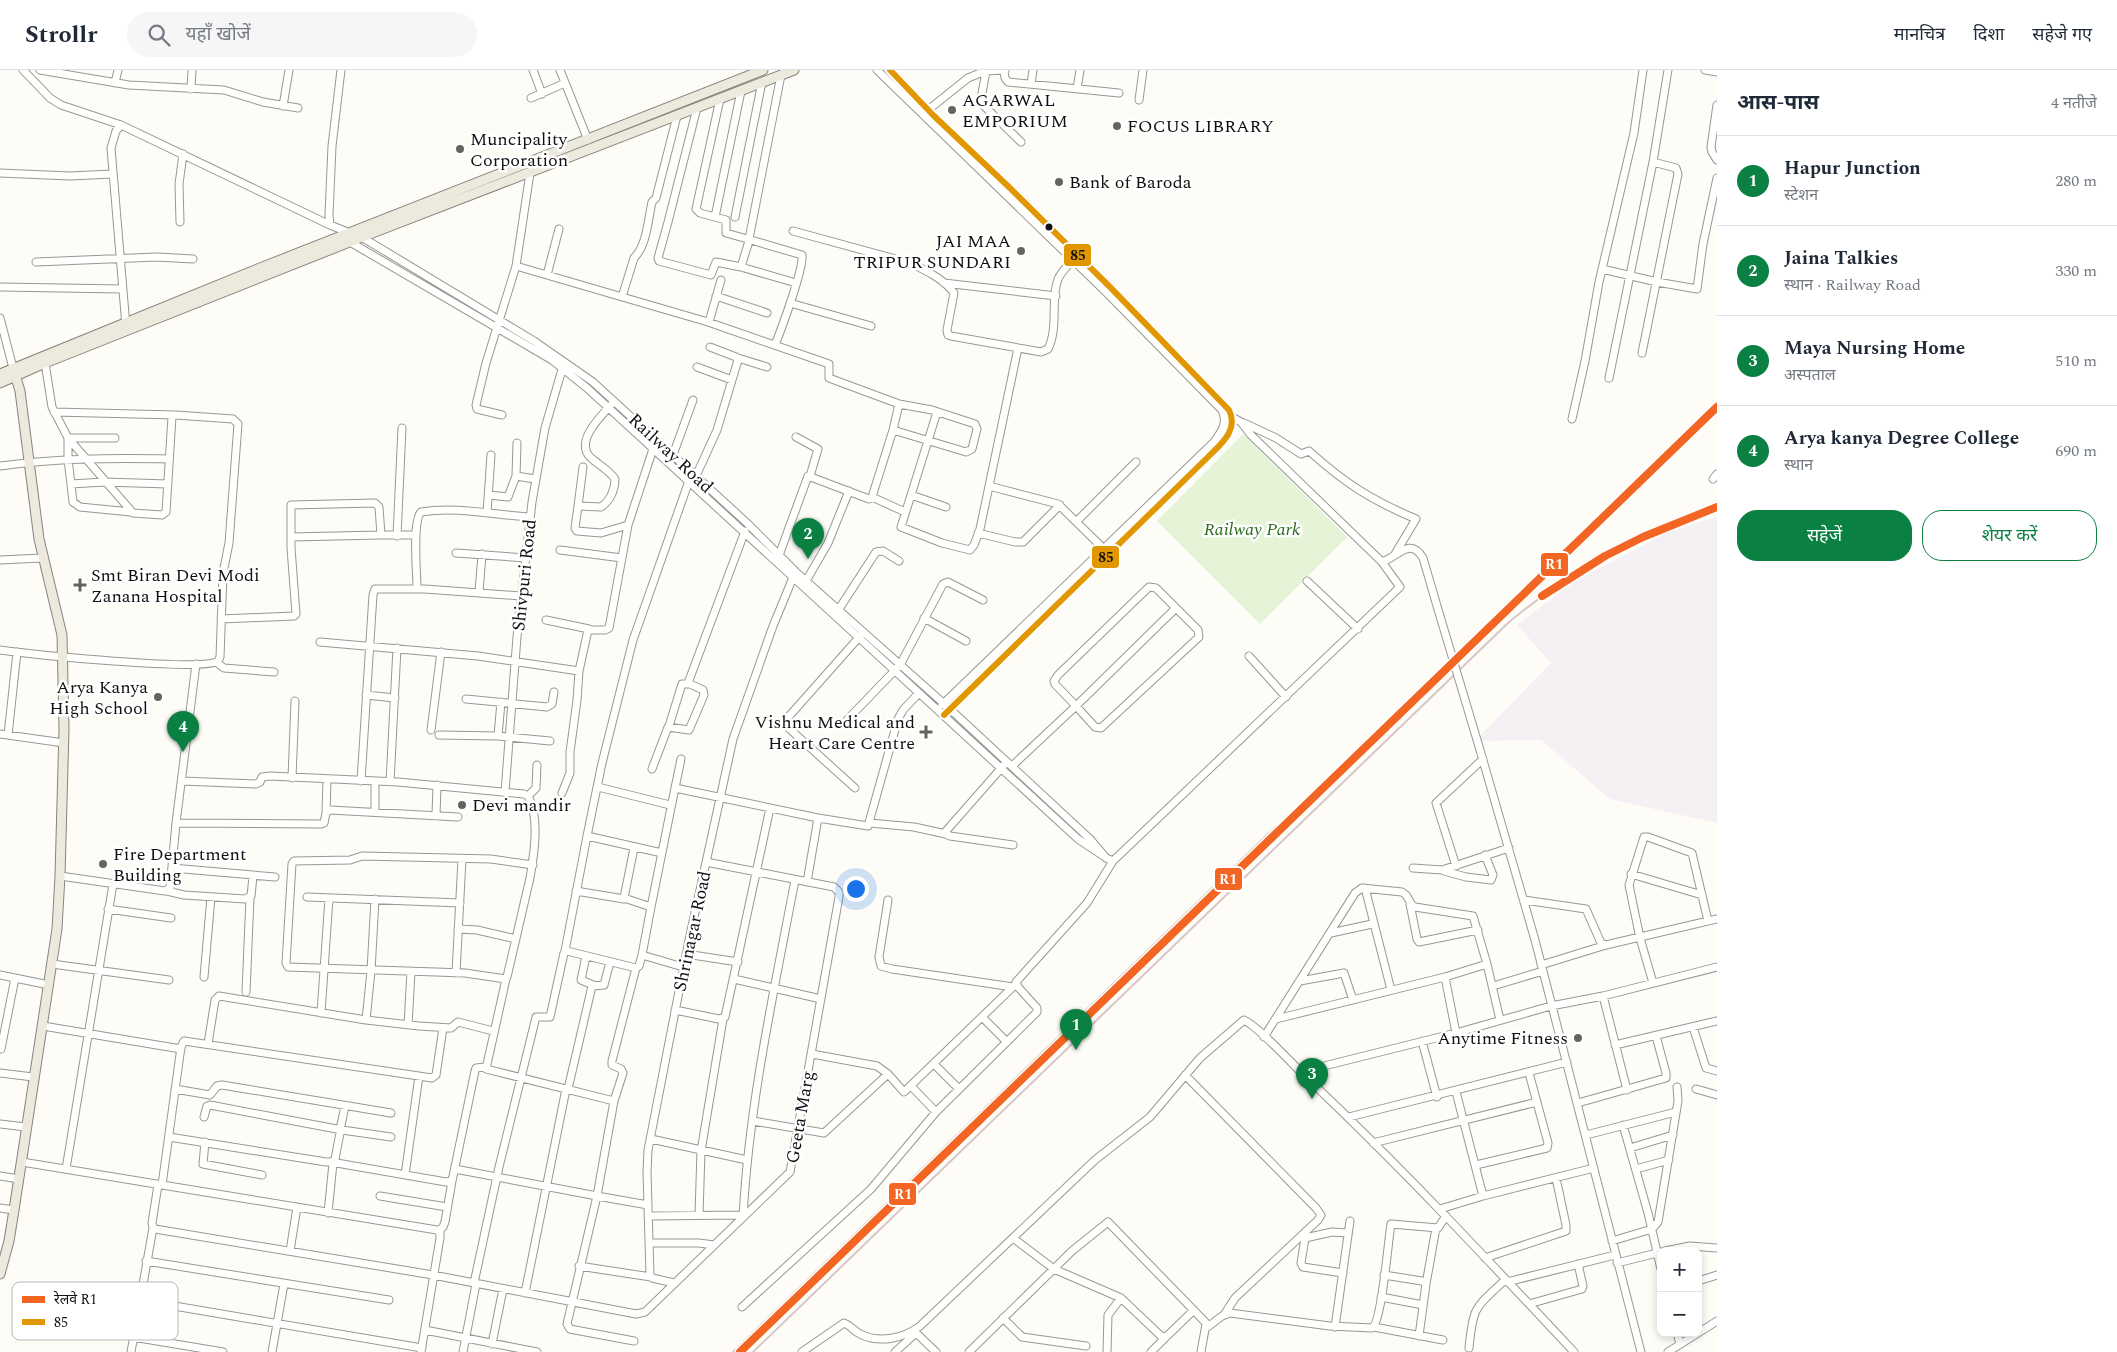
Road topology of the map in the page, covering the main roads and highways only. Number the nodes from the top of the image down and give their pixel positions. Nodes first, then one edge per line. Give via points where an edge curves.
1 (763, 70) edge
2 (794, 70) edge
3 (350, 237) junction
4 (126, 326) junction
5 (14, 372) junction
6 (0, 374) edge
7 (0, 383) edge
8 (0, 1274) edge

1 - 3 main road
2 - 3 main road via 362,237
3 - 4 main road
4 - 5 main road
4 - 5 main road via 45,363
5 - 6 main road
5 - 7 main road
5 - 8 main road via 20,391 42,558 60,621 64,658 64,743 60,876 52,964 9,1242

